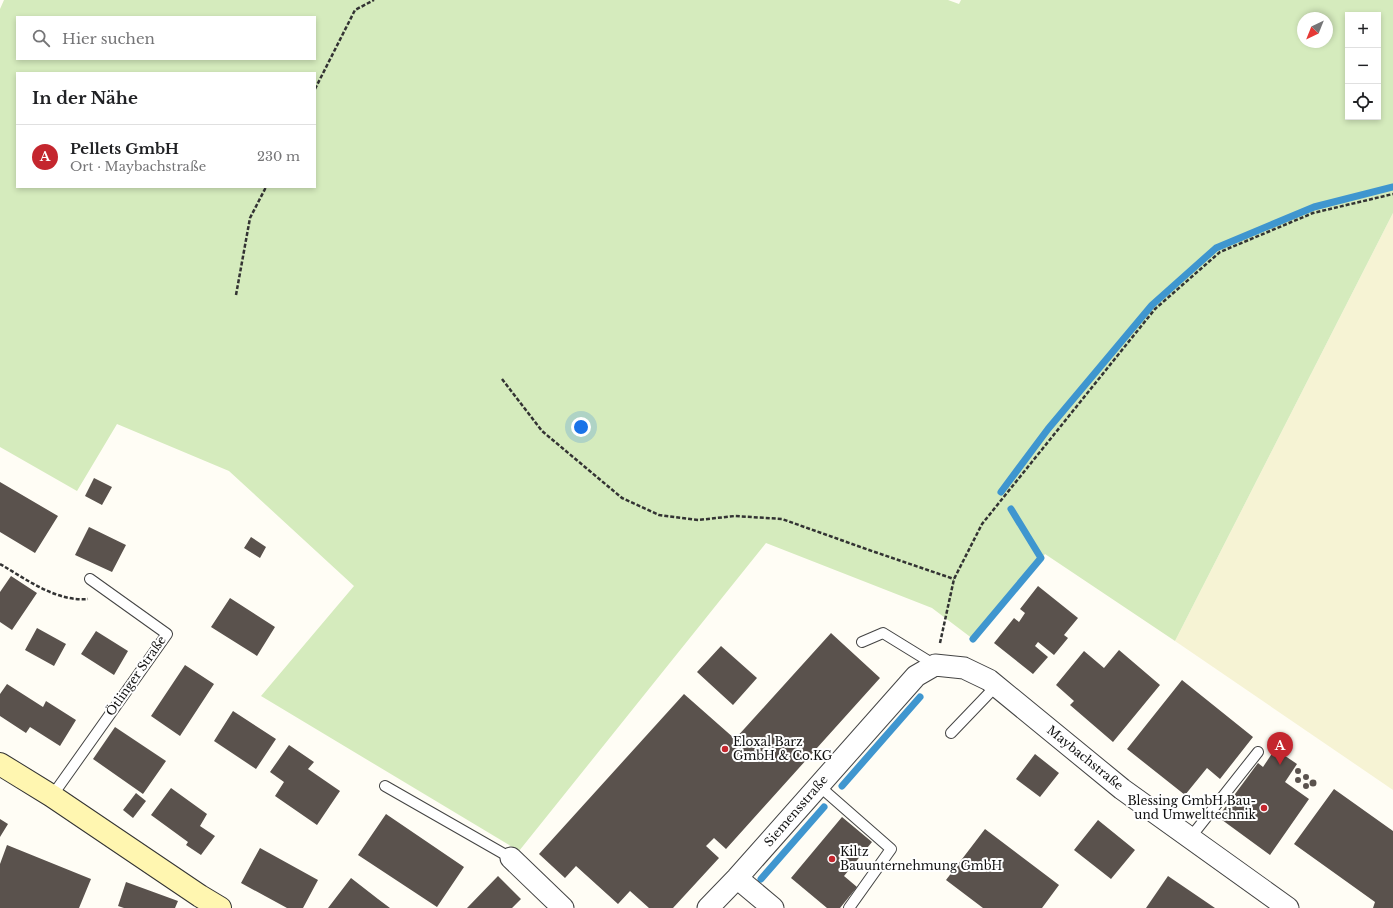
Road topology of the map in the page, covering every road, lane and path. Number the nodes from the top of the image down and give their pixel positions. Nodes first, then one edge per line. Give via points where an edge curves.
1 (374, 0) edge
2 (316, 87) edge
3 (265, 188) edge
4 (1393, 194) edge
5 (236, 294) dead end
6 (502, 379) dead end
7 (0, 564) edge
8 (954, 578) junction
9 (90, 579) dead end
10 (114, 596) junction
11 (862, 642) dead end
12 (935, 665) junction
13 (996, 686) junction
14 (951, 734) dead end
15 (1258, 752) dead end
16 (0, 764) edge
17 (818, 785) junction
18 (385, 786) dead end
19 (52, 796) junction
20 (1190, 838) junction
21 (511, 858) joint
22 (737, 878) junction
23 (198, 902) edge
24 (220, 908) edge
25 (562, 908) edge
26 (708, 908) edge
27 (773, 908) edge
28 (849, 908) edge
29 (1288, 908) edge

1 - 2 path via 355,10
3 - 5 path via 250,218
4 - 8 path via 1313,213 1220,252 1150,315 982,524
6 - 8 path via 542,431 622,498 659,515 698,520 734,516 782,519
7 - 10 path via 42,588 66,598
8 - 12 path
9 - 10 lane, Ötlinger Straße
10 - 19 lane, Ötlinger Straße via 167,634
11 - 12 lane via 883,633
12 - 13 street, Maybachstraße via 964,668
12 - 17 street, Siemensstraße via 916,676
13 - 14 lane
13 - 20 street, Maybachstraße via 1122,789
15 - 20 lane
16 - 19 street
17 - 22 street, Siemensstraße
17 - 28 lane via 890,849
18 - 21 lane
19 - 23 street
20 - 29 street, Maybachstraße
21 - 25 street
22 - 26 street, Siemensstraße
22 - 27 street
23 - 24 street

